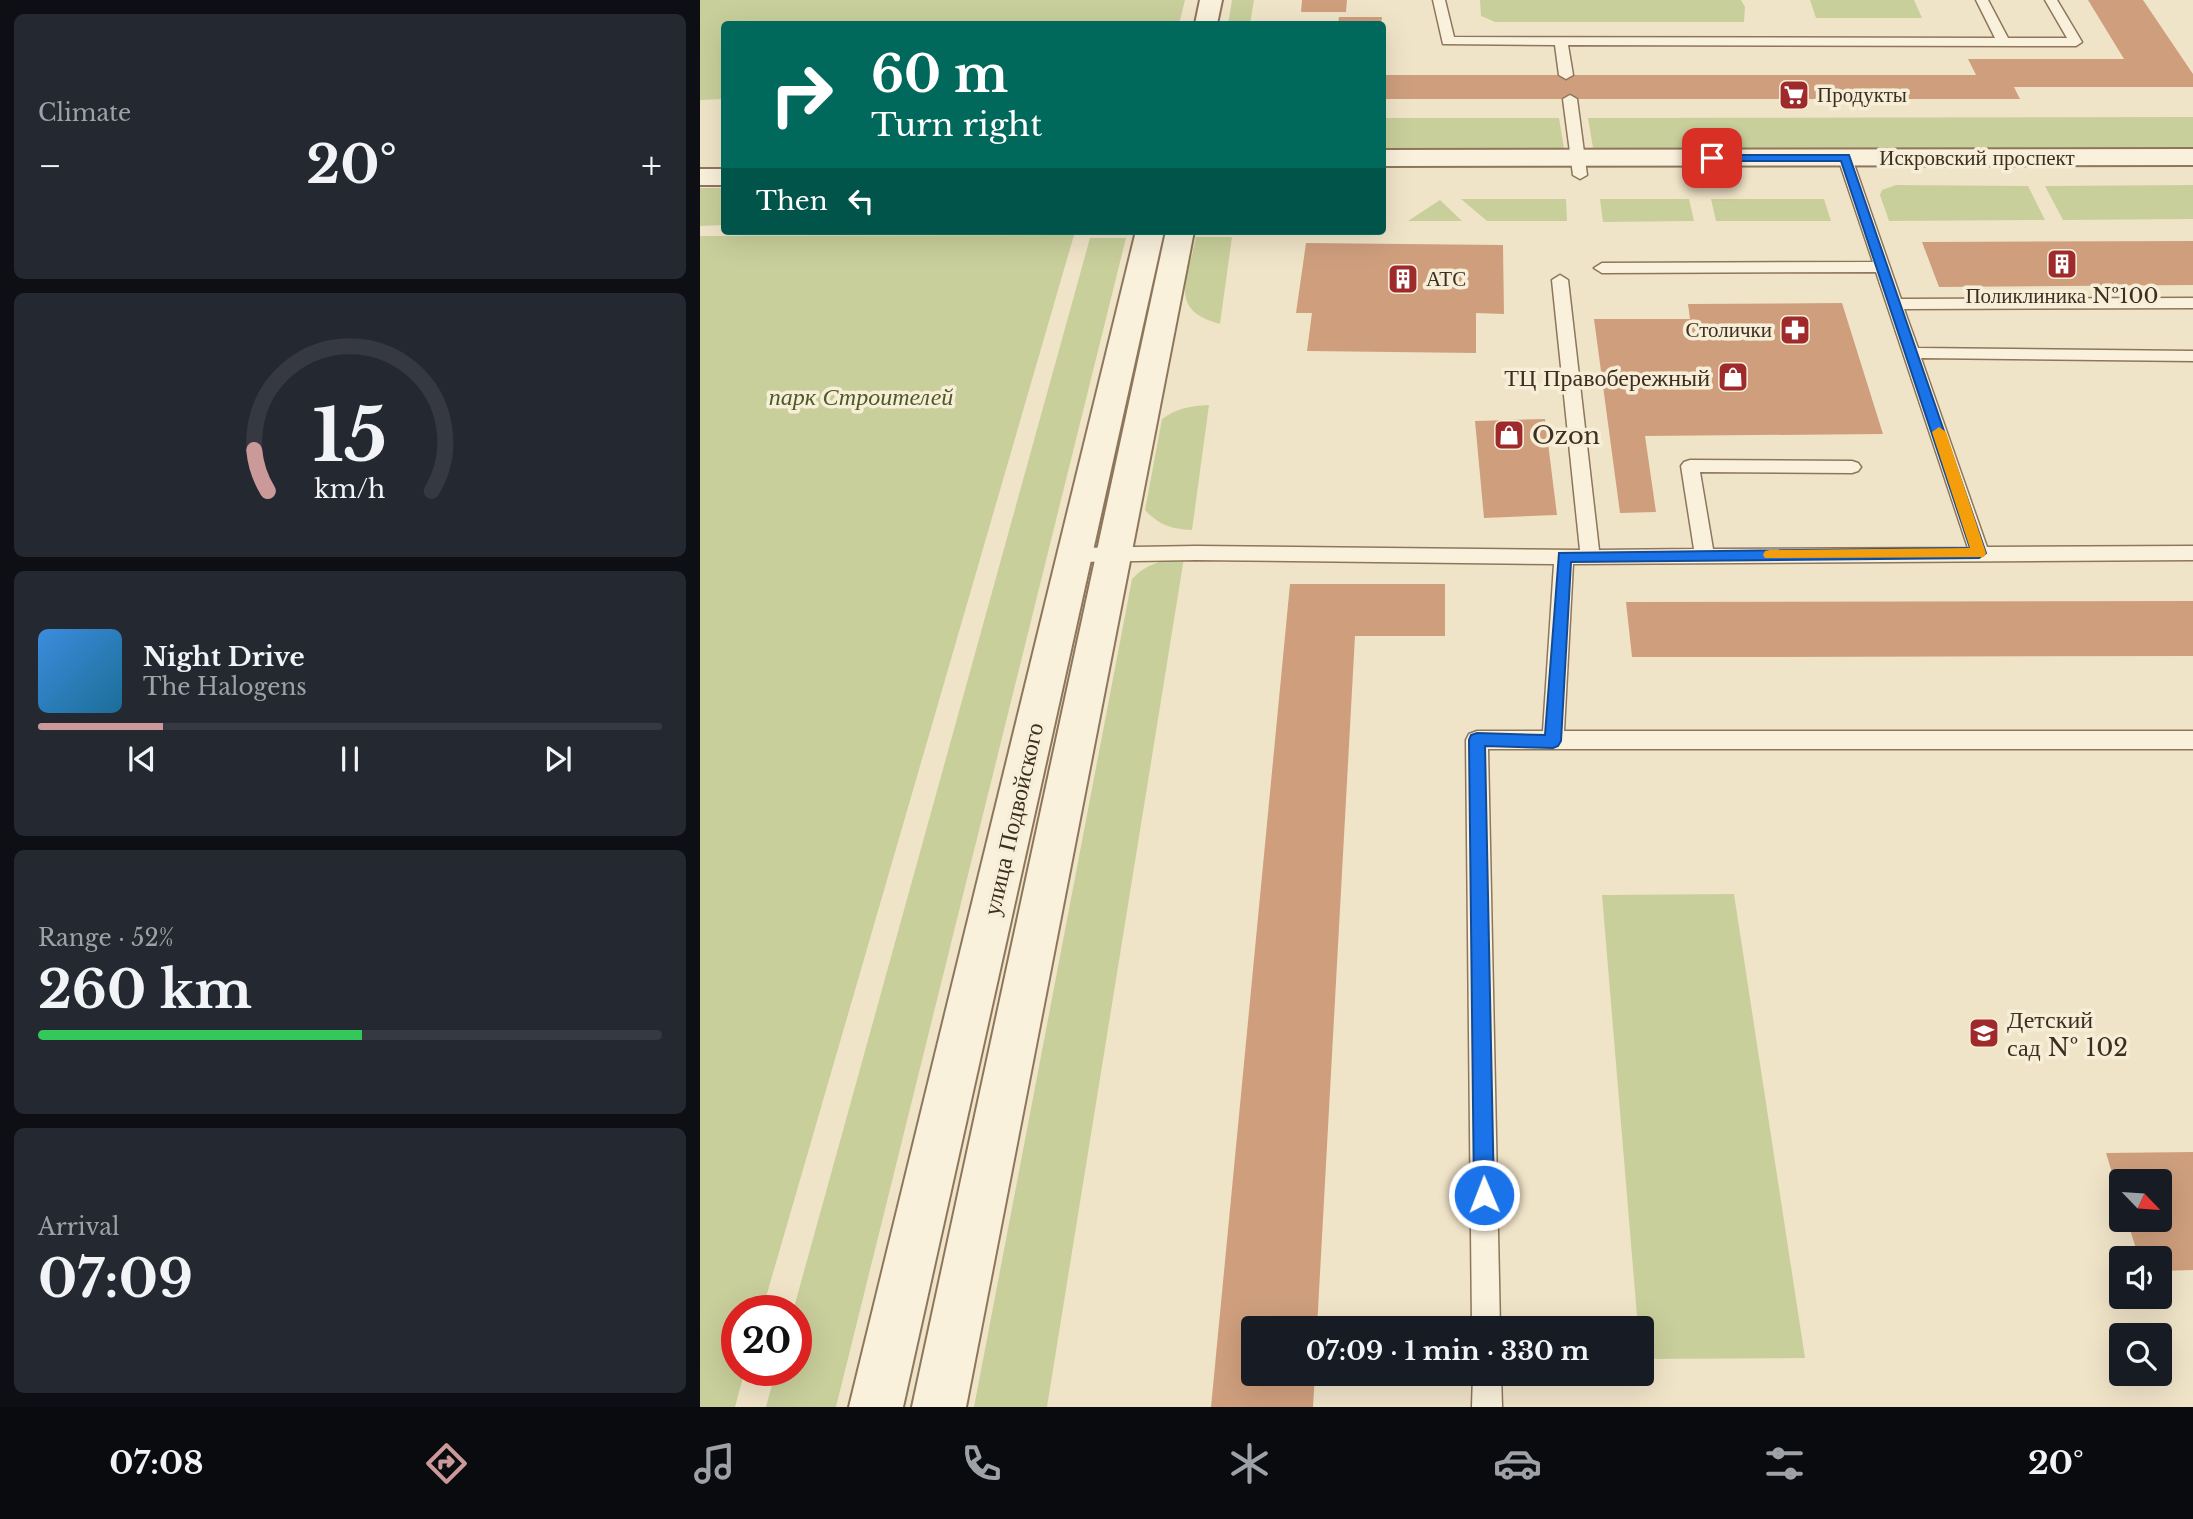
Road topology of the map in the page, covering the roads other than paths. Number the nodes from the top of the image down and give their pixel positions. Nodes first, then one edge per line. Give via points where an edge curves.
1 (1211, 0) edge
2 (1439, 0) edge
3 (1982, 0) edge
4 (2051, 0) edge
5 (1207, 21) edge
6 (1561, 41) junction
7 (2004, 42) junction
8 (1566, 75) dead end
9 (1570, 99) dead end
10 (2193, 157) edge
11 (1386, 158) edge
12 (700, 160) edge
13 (721, 160) edge
14 (1848, 166) junction
15 (1579, 167) junction
16 (2193, 174) edge
17 (1386, 176) edge
18 (700, 177) edge
19 (721, 177) edge
20 (1149, 235) edge
21 (1179, 235) edge
22 (1883, 267) junction
23 (1602, 268) dead end
24 (1560, 279) dead end
25 (2193, 303) edge
26 (1895, 304) junction
27 (1913, 353) junction
28 (2193, 356) edge
29 (1852, 467) dead end
30 (1979, 553) junction
31 (2193, 553) edge
32 (1094, 554) junction
33 (1704, 555) junction
34 (1564, 556) junction
35 (1590, 556) junction
36 (2193, 740) edge
37 (1553, 741) junction
38 (1486, 1316) edge
39 (1487, 1386) edge
40 (876, 1407) edge
41 (939, 1407) edge
42 (1487, 1407) edge

1 - 5 street
2 - 6 lane via 1448,41
3 - 7 lane
4 - 7 lane via 2076,42
6 - 7 lane
6 - 8 lane
9 - 15 lane
10 - 14 street, Искровский проспект
11 - 15 street, Искровский проспект
12 - 13 street
14 - 15 street, Искровский проспект
14 - 16 street, Искровский проспект
14 - 22 lane
15 - 17 street, Искровский проспект
18 - 19 street
20 - 32 street, улица Подвойского
21 - 32 street, улица Подвойского
22 - 23 lane
22 - 26 lane
24 - 35 lane
25 - 26 lane
26 - 27 lane
27 - 28 lane
27 - 30 lane
29 - 33 lane via 1690,467
30 - 31 lane
30 - 33 lane
32 - 34 lane
32 - 40 street, улица Подвойского
32 - 41 street, улица Подвойского
33 - 35 lane
34 - 35 lane
34 - 37 lane
36 - 37 lane
37 - 38 lane via 1477,740
39 - 42 lane

